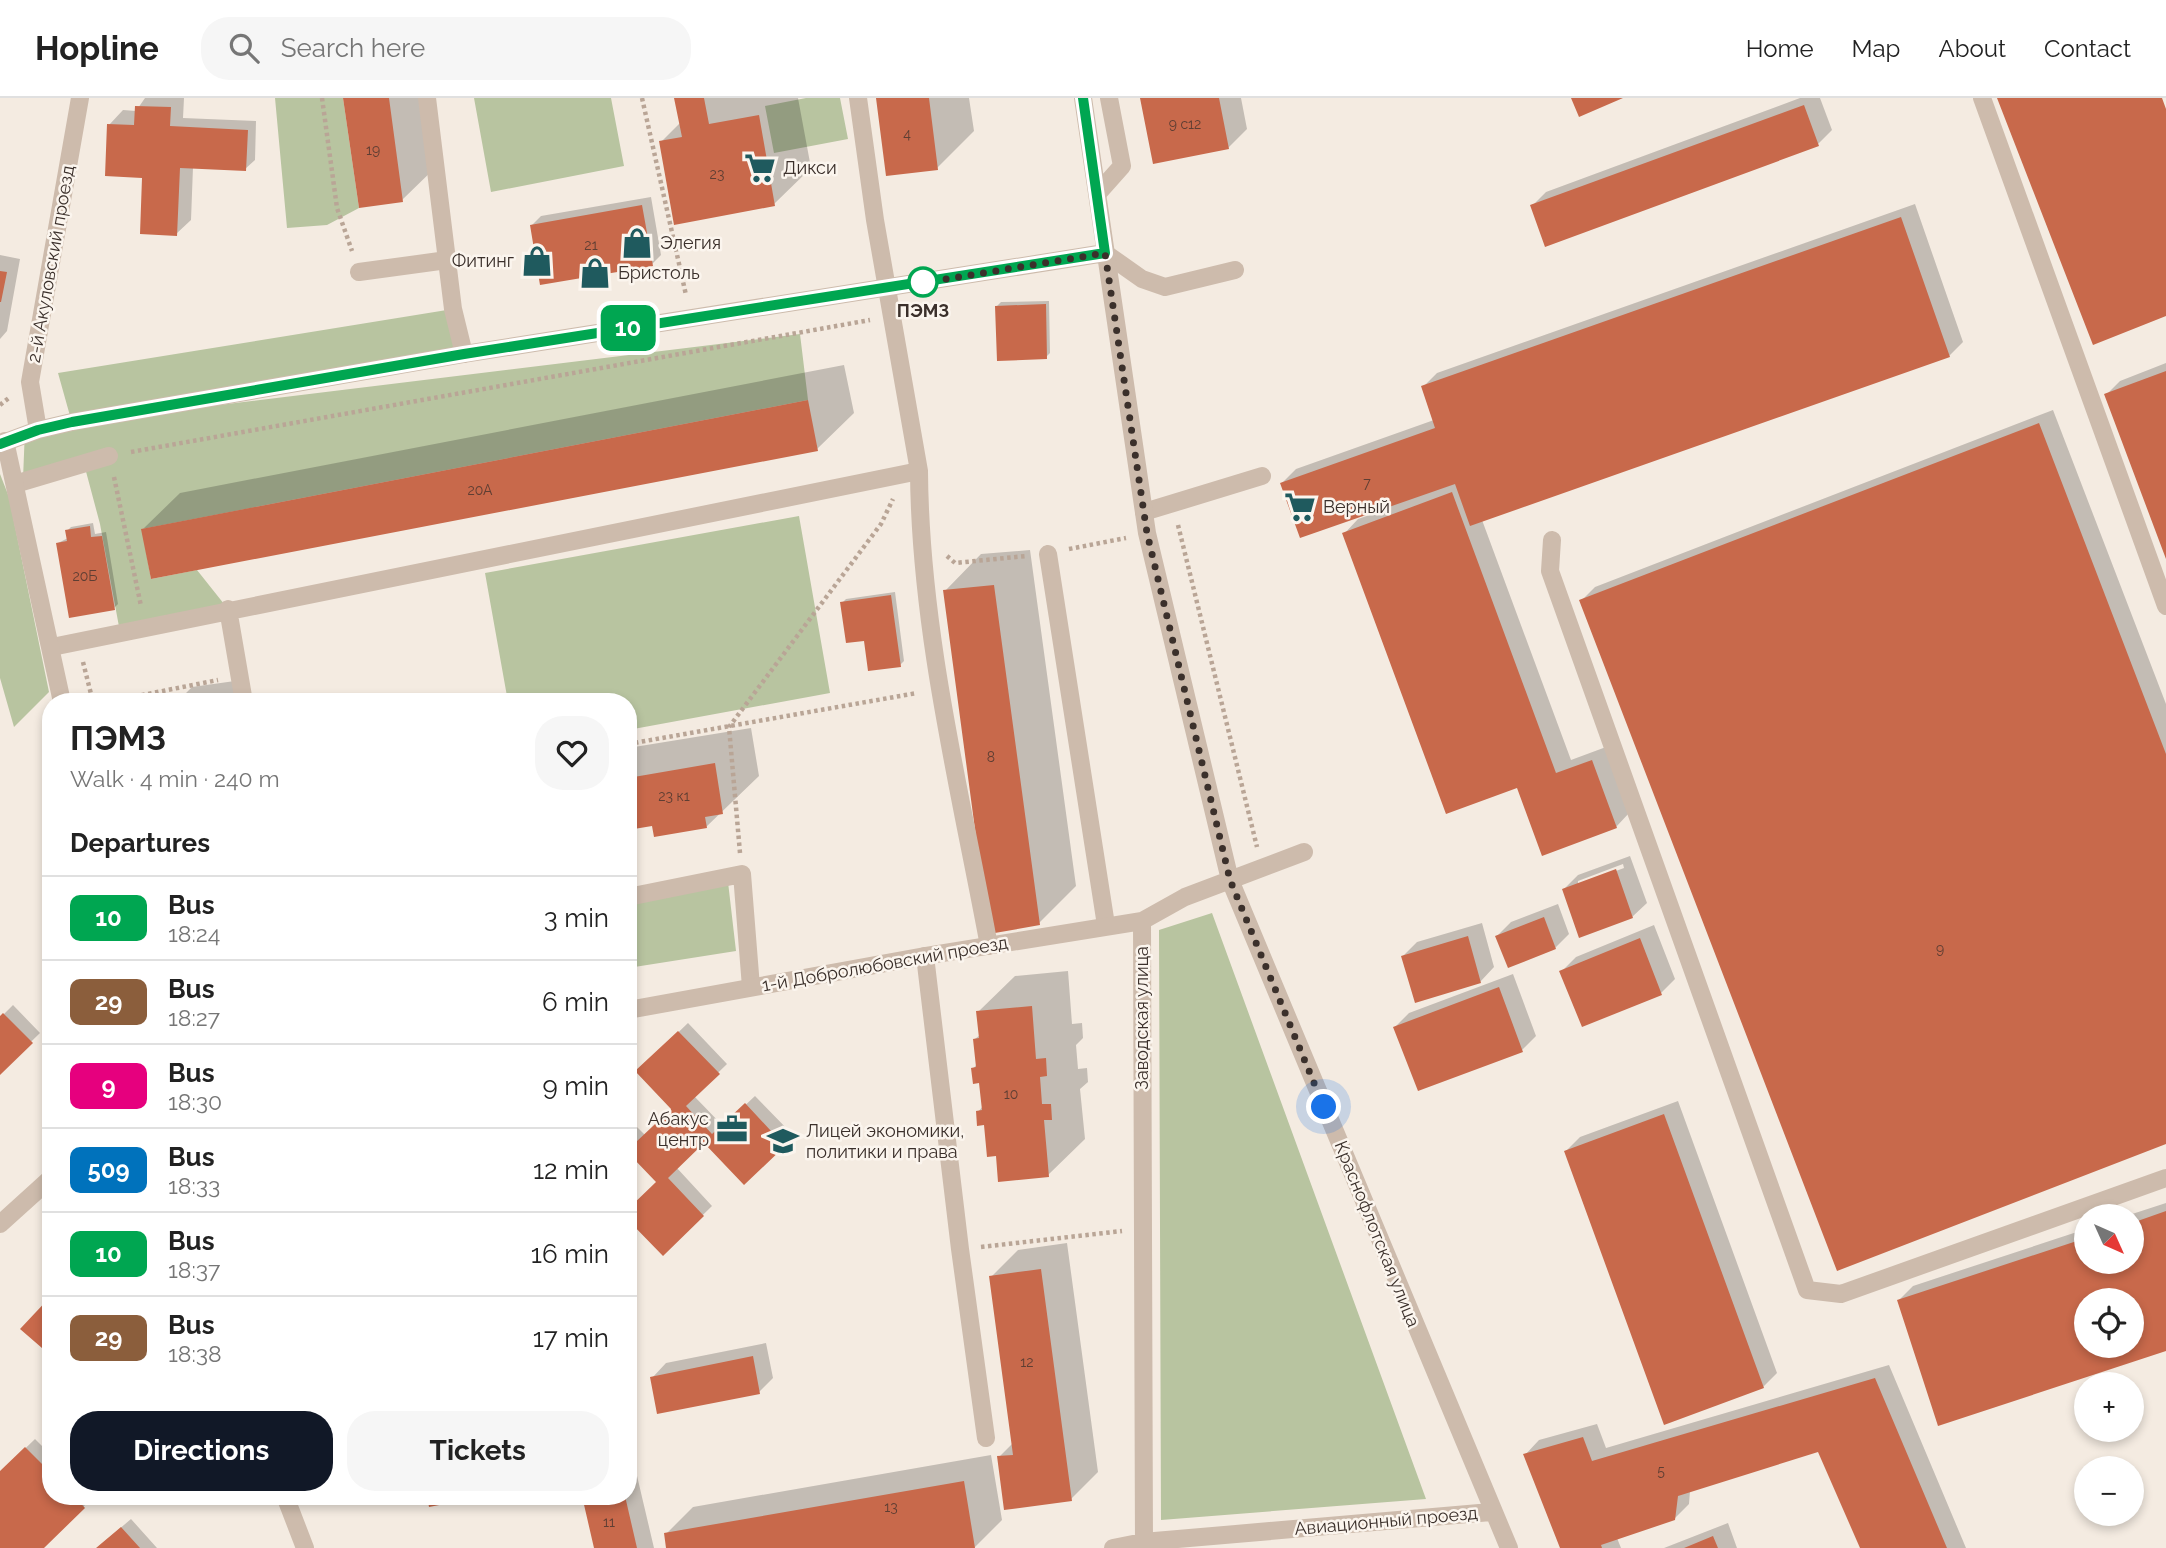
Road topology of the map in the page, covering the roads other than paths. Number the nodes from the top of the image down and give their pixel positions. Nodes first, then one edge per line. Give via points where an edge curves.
1 (80, 98) edge
2 (427, 98) edge
3 (858, 98) edge
4 (1083, 98) edge
5 (1109, 98) edge
6 (1982, 98) edge
7 (1098, 193) junction
8 (1105, 253) junction
9 (447, 260) junction
10 (1235, 270) dead end
11 (359, 272) road end
12 (888, 288) junction
13 (464, 354) junction
14 (38, 430) junction
15 (2, 442) edge
16 (109, 456) road end
17 (913, 472) junction
18 (1262, 476) dead end
19 (15, 484) junction
20 (1144, 512) junction
21 (1552, 540) dead end
22 (1048, 554) dead end
23 (2166, 606) edge
24 (228, 609) junction
25 (52, 647) junction
26 (60, 693) edge
27 (242, 693) edge
28 (1304, 852) dead end
29 (1230, 880) junction
30 (637, 895) edge
31 (1142, 921) junction
32 (1106, 925) junction
33 (989, 946) junction
34 (925, 956) junction
35 (751, 987) junction
36 (637, 1008) edge
37 (2166, 1178) edge
38 (42, 1186) edge
39 (0, 1224) edge
40 (986, 1438) dead end
41 (288, 1505) edge
42 (1492, 1512) junction
43 (1143, 1545) edge
44 (304, 1548) edge
45 (1113, 1548) edge
46 (1509, 1548) edge

1 - 14 street, 2-й Акуловский проезд via 30,382
2 - 9 street
3 - 12 street
4 - 7 street
5 - 7 street via 1122,166
6 - 23 street
7 - 8 street
8 - 10 street via 1143,279 1165,287
8 - 12 street
8 - 20 street
9 - 11 street
9 - 13 street
12 - 13 street
12 - 17 street
13 - 14 street
14 - 15 street
15 - 19 street
16 - 19 street
17 - 24 street
17 - 33 street via 941,689
18 - 20 street
19 - 25 street
20 - 29 street
21 - 37 street via 1550,572 1807,1290 1841,1294
22 - 32 street
24 - 25 street
24 - 27 street
25 - 26 street
28 - 29 street, Заводская улица
29 - 31 street, Заводская улица via 1185,897
29 - 42 street, Краснофлотская улица
30 - 35 street via 742,874
31 - 32 street, 1-й Добролюбовский проезд
31 - 43 street, Заводская улица
32 - 33 street, 1-й Добролюбовский проезд
33 - 34 street, 1-й Добролюбовский проезд
34 - 35 street, 1-й Добролюбовский проезд
34 - 40 street
35 - 36 street, 1-й Добролюбовский проезд
38 - 39 street
41 - 44 street
42 - 43 street, Авиационный проезд
42 - 46 street, Краснофлотская улица
43 - 45 street, Авиационный проезд

